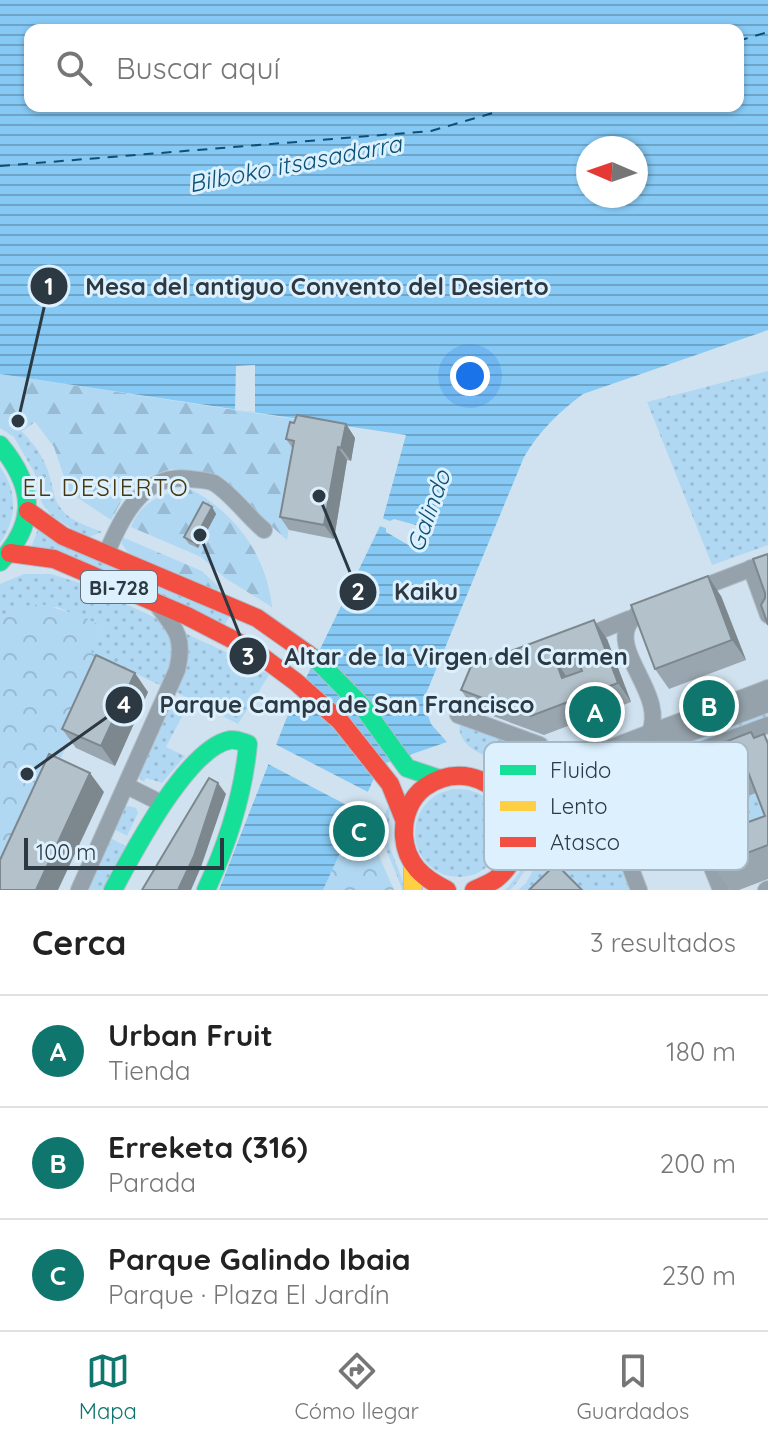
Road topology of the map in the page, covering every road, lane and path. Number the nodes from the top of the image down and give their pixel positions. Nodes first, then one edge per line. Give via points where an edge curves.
1 (0, 445) edge
2 (28, 511) junction
3 (264, 530) dead end
4 (106, 554) junction
5 (5, 558) edge
6 (768, 562) edge
7 (751, 568) junction
8 (156, 603) junction
9 (768, 615) edge
10 (629, 619) junction
11 (573, 642) edge
12 (768, 688) edge
13 (768, 704) edge
14 (458, 715) dead end
15 (768, 725) edge
16 (649, 734) junction
17 (768, 741) edge
18 (532, 742) edge
19 (627, 742) edge
20 (666, 742) edge
21 (722, 742) edge
22 (748, 749) edge
23 (440, 779) junction
24 (483, 780) edge
25 (127, 786) junction
26 (163, 804) junction
27 (404, 819) junction
28 (413, 868) junction
29 (505, 870) edge
30 (631, 870) edge
31 (713, 870) edge
32 (79, 890) edge
33 (113, 890) edge
34 (206, 890) edge
35 (413, 890) edge
36 (447, 890) edge
37 (474, 890) edge
38 (639, 890) edge
39 (721, 890) edge

1 - 2 main road via 22,475
2 - 4 main road, BI-728 via 63,536
2 - 5 main road, BI-728 via 22,534
3 - 4 street via 213,482 171,479 134,499
4 - 23 main road, BI-728 via 257,618 319,662 363,707 407,768
5 - 8 main road, BI-728 via 54,559
6 - 7 street
7 - 9 street
7 - 10 street
8 - 25 street via 178,631 181,656
8 - 27 main road, BI-728 via 253,650 296,682 340,721 390,784
10 - 11 street
10 - 16 street via 626,644 654,717
12 - 16 street
13 - 20 street
14 - 18 street
15 - 21 street
16 - 19 street
17 - 22 street
23 - 24 main road
23 - 27 main road via 417,795
25 - 26 street
25 - 32 street
26 - 33 main road
26 - 34 main road via 213,748 229,740 248,744 239,806
27 - 28 main road via 404,845
28 - 35 main road
28 - 36 main road
29 - 37 main road
30 - 38 street
31 - 39 street

